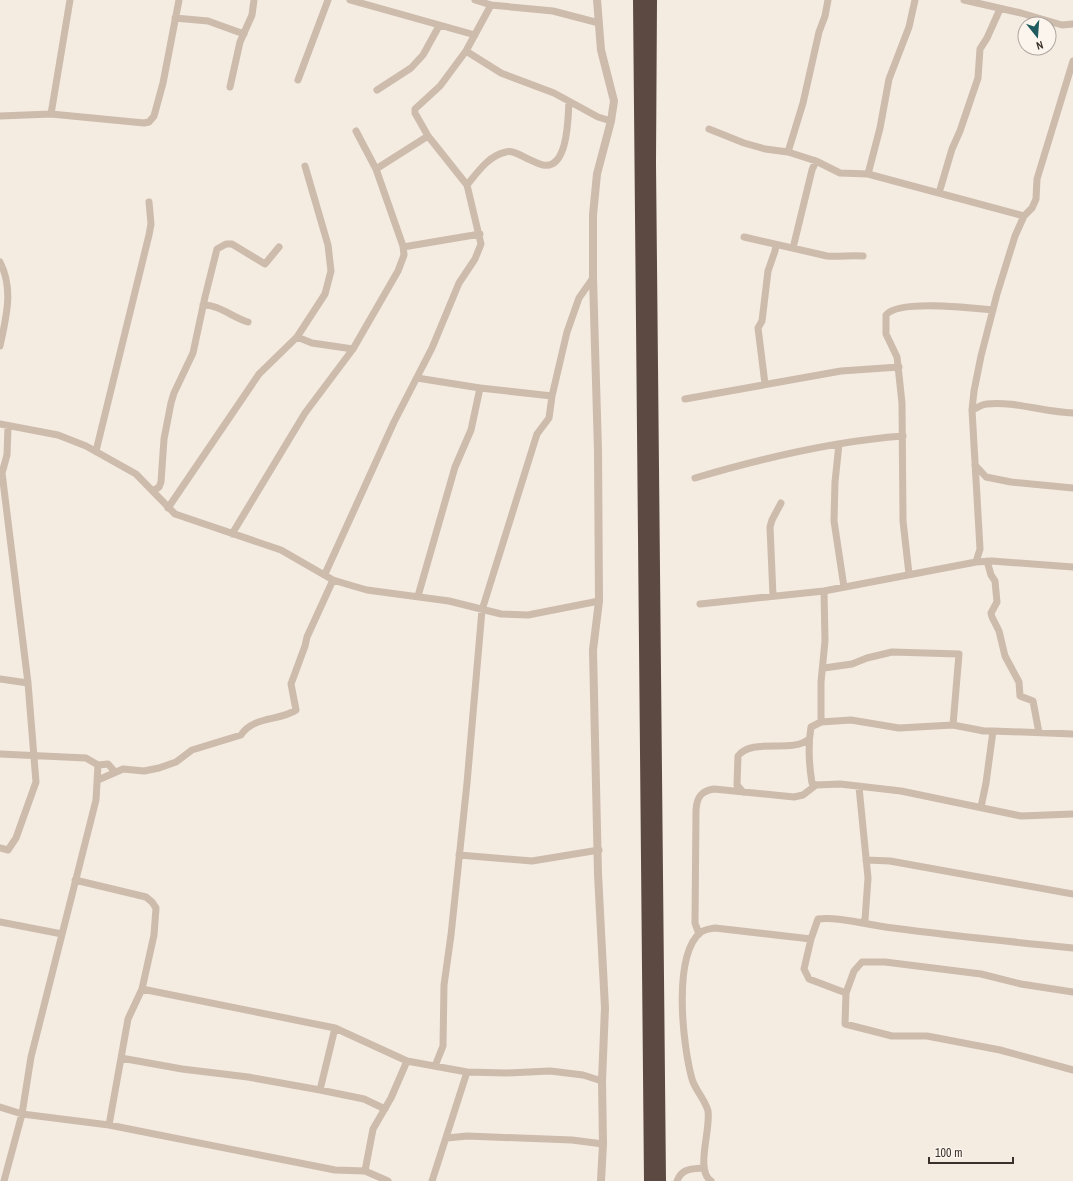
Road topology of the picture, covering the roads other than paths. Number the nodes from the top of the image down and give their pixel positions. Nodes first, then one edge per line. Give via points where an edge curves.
1 (70, 0) edge
2 (179, 0) edge
3 (254, 0) edge
4 (328, 0) edge
5 (350, 0) edge
6 (475, 0) edge
7 (597, 0) edge
8 (639, 0) edge
9 (651, 0) edge
10 (828, 0) edge
11 (915, 0) edge
12 (964, 0) edge
13 (491, 5) junction
14 (1000, 9) junction
15 (175, 18) junction
16 (599, 23) junction
17 (1073, 24) edge
18 (439, 26) junction
19 (244, 34) junction
20 (475, 35) junction
21 (466, 50) junction
22 (1073, 61) edge
23 (298, 80) dead end
24 (230, 87) dead end
25 (377, 90) dead end
26 (569, 102) junction
27 (51, 114) junction
28 (0, 116) edge
29 (611, 121) junction
30 (709, 129) dead end
31 (356, 131) dead end
32 (428, 136) junction
33 (788, 152) junction
34 (816, 161) junction
35 (305, 166) dead end
36 (376, 169) junction
37 (868, 174) junction
38 (467, 185) junction
39 (939, 193) junction
40 (149, 202) dead end
41 (1024, 216) junction
42 (480, 234) junction
43 (744, 238) dead end
44 (776, 245) junction
45 (279, 247) dead end
46 (404, 247) junction
47 (793, 248) junction
48 (864, 256) dead end
49 (0, 262) edge
50 (593, 278) junction
51 (203, 305) junction
52 (993, 310) junction
53 (248, 322) dead end
54 (297, 337) junction
55 (0, 346) edge
56 (353, 348) junction
57 (899, 367) junction
58 (417, 378) junction
59 (765, 384) junction
60 (480, 388) junction
61 (974, 391) junction
62 (552, 396) junction
63 (685, 399) dead end
64 (985, 404) junction
65 (972, 410) junction
66 (1073, 413) edge
67 (0, 424) edge
68 (8, 426) junction
69 (903, 436) junction
70 (839, 444) junction
71 (96, 451) junction
72 (975, 464) junction
73 (1, 473) edge
74 (986, 477) junction
75 (696, 478) dead end
76 (976, 481) junction
77 (1073, 488) edge
78 (153, 491) junction
79 (781, 504) dead end
80 (168, 508) junction
81 (0, 527) edge
82 (8, 527) junction
83 (232, 534) junction
84 (980, 549) junction
85 (990, 561) junction
86 (976, 562) junction
87 (1073, 567) edge
88 (325, 574) junction
89 (909, 574) junction
90 (334, 580) junction
91 (844, 587) junction
92 (824, 591) junction
93 (418, 596) junction
94 (773, 596) junction
95 (599, 601) junction
96 (700, 604) dead end
97 (482, 610) junction
98 (824, 668) junction
99 (0, 679) edge
100 (28, 683) junction
101 (821, 722) junction
102 (953, 725) junction
103 (993, 731) junction
104 (1039, 733) junction
105 (1073, 734) edge
106 (809, 740) junction
107 (0, 754) edge
108 (34, 756) junction
109 (98, 765) junction
110 (115, 772) junction
111 (98, 780) junction
112 (816, 785) junction
113 (859, 786) junction
114 (743, 792) junction
115 (981, 807) junction
116 (1073, 814) edge
117 (0, 848) edge
118 (599, 850) junction
119 (459, 855) junction
120 (866, 860) junction
121 (75, 880) junction
122 (1073, 894) edge
123 (0, 922) edge
124 (862, 922) junction
125 (62, 934) junction
126 (699, 934) junction
127 (811, 939) junction
128 (1073, 948) edge
129 (142, 989) junction
130 (1073, 992) edge
131 (846, 993) junction
132 (335, 1028) junction
133 (121, 1058) junction
134 (407, 1061) junction
135 (435, 1066) junction
136 (1073, 1070) edge
137 (467, 1072) junction
138 (602, 1081) junction
139 (320, 1090) junction
140 (0, 1106) edge
141 (385, 1109) junction
142 (22, 1114) junction
143 (109, 1125) junction
144 (447, 1138) junction
145 (603, 1144) junction
146 (704, 1168) junction
147 (365, 1171) junction
148 (4, 1181) edge
149 (388, 1181) edge
150 (432, 1181) edge
151 (601, 1181) edge
152 (650, 1181) edge
153 (660, 1181) edge
154 (677, 1181) edge
155 (711, 1181) edge

1 - 27 street
2 - 15 street
3 - 19 street via 252,15
4 - 23 street
5 - 18 street
6 - 13 street
7 - 16 street
8 - 152 highway
9 - 153 highway via 650,163
10 - 33 street via 818,32 803,103
11 - 37 street via 909,27 889,79
12 - 14 street
13 - 16 street via 553,11
13 - 20 street
14 - 17 street via 1062,25
14 - 39 street via 980,49 978,78
15 - 19 street via 208,21
15 - 27 street via 163,83 154,116 149,122
16 - 29 street via 601,50 614,101
18 - 20 street
18 - 25 street via 423,55 411,68
19 - 24 street
20 - 21 street
21 - 26 street via 501,73 554,93
21 - 32 street via 440,86 415,109
22 - 41 street via 1037,179 1036,199
26 - 29 street
26 - 38 street via 562,155 555,162 543,165 505,152 484,165
27 - 28 street
29 - 50 street via 597,174 593,215
30 - 33 street via 744,143
31 - 36 street
32 - 36 street
32 - 38 street
33 - 34 street
34 - 37 street via 840,173
34 - 47 street
35 - 54 street via 328,245 331,271 325,294
36 - 46 street
37 - 39 street
38 - 42 street
39 - 41 street
40 - 71 street via 149,235
41 - 52 street via 1015,236
42 - 46 street
42 - 58 street via 479,251 460,283
43 - 44 street
44 - 47 street
44 - 59 street via 768,271 762,321 758,328
45 - 51 street via 265,264 232,244 222,245 217,249
46 - 56 street via 398,271
47 - 48 street via 827,256
49 - 55 street via 4,270 8,298
50 - 62 street via 579,298 567,332
50 - 95 street
51 - 53 street via 213,305 235,318
51 - 78 street via 193,353 171,403 164,439 161,482
52 - 57 street via 945,305 889,311 885,322 886,334
52 - 61 street
54 - 56 street via 312,343
54 - 80 street via 259,374
56 - 83 street via 305,413
57 - 59 street via 841,372 791,382
57 - 69 street
58 - 60 street
58 - 88 street via 394,422
59 - 63 street
60 - 62 street
60 - 93 street via 470,430 455,467
61 - 64 street
61 - 65 street
62 - 97 street via 549,418 537,434
64 - 65 street
64 - 66 street
65 - 72 street
67 - 68 street
68 - 71 street via 58,435
68 - 73 street via 7,449
69 - 70 street
69 - 89 street via 903,520
70 - 75 street via 741,464
70 - 91 street via 834,521
71 - 78 street via 136,474
72 - 74 street
72 - 76 street
73 - 82 street
74 - 76 street
74 - 77 street
76 - 84 street
78 - 80 street
79 - 94 street via 770,527
80 - 83 street via 175,514
81 - 82 street
82 - 100 street
83 - 88 street via 281,550
84 - 85 street
84 - 86 street
85 - 86 street
85 - 87 street
85 - 104 street via 997,602 991,613 992,617 999,631 1005,656 1019,682 1020,696 1033,701
86 - 89 street
88 - 90 street
89 - 91 street
90 - 93 street via 367,590
90 - 110 street via 307,637 291,684 296,710 289,715 265,720 245,729 241,735 192,750 176,762 159,768 144,771 123,769
91 - 92 street
92 - 94 street
92 - 98 street
93 - 97 street
94 - 96 street
95 - 97 street via 528,615
95 - 118 street via 593,650
97 - 119 street
98 - 101 street via 821,682
98 - 102 street via 852,664 892,652 959,654
99 - 100 street
100 - 108 street
101 - 102 street via 851,720 899,728
101 - 106 street via 811,727
102 - 103 street
103 - 104 street
103 - 115 street
104 - 105 street
106 - 112 street via 812,784
106 - 114 street via 803,744 764,747 741,753 738,756 737,785
107 - 108 street
108 - 109 street via 86,758
108 - 117 street via 36,782 16,838 8,850
109 - 110 street via 108,764
109 - 111 street
110 - 111 street
111 - 121 street via 96,800
112 - 113 street
112 - 114 street via 803,795 794,797
113 - 115 street via 901,791
113 - 120 street
114 - 126 street via 706,790 696,802 695,923
115 - 116 street via 1021,816
118 - 119 street via 528,861
118 - 138 street via 605,1008
119 - 135 street via 444,985 443,1046
120 - 122 street via 905,864
120 - 124 street via 867,899 865,920
121 - 125 street
121 - 129 street via 146,897 152,902 156,913 154,935
123 - 125 street
124 - 127 street via 818,919
124 - 128 street via 921,932
125 - 142 street via 32,1057
126 - 127 street via 715,928
126 - 146 street via 685,962 682,981 687,1052 692,1081 703,1098 709,1122
127 - 131 street via 804,969 808,979
129 - 132 street
129 - 133 street via 128,1019
130 - 131 street via 1021,984 981,974 885,962 862,962 854,971
131 - 136 street via 845,1024 892,1036 927,1036 1000,1050
132 - 134 street
132 - 139 street
133 - 139 street
133 - 143 street
134 - 135 street
134 - 141 street
135 - 137 street
137 - 138 street via 550,1071 583,1075
137 - 144 street
138 - 145 street
139 - 141 street via 364,1099
140 - 142 street
141 - 147 street via 373,1129
142 - 143 street
142 - 148 street
143 - 147 street via 335,1170
144 - 145 street via 467,1136
144 - 150 street
145 - 151 street
146 - 154 street via 687,1170
146 - 155 street
147 - 149 street

